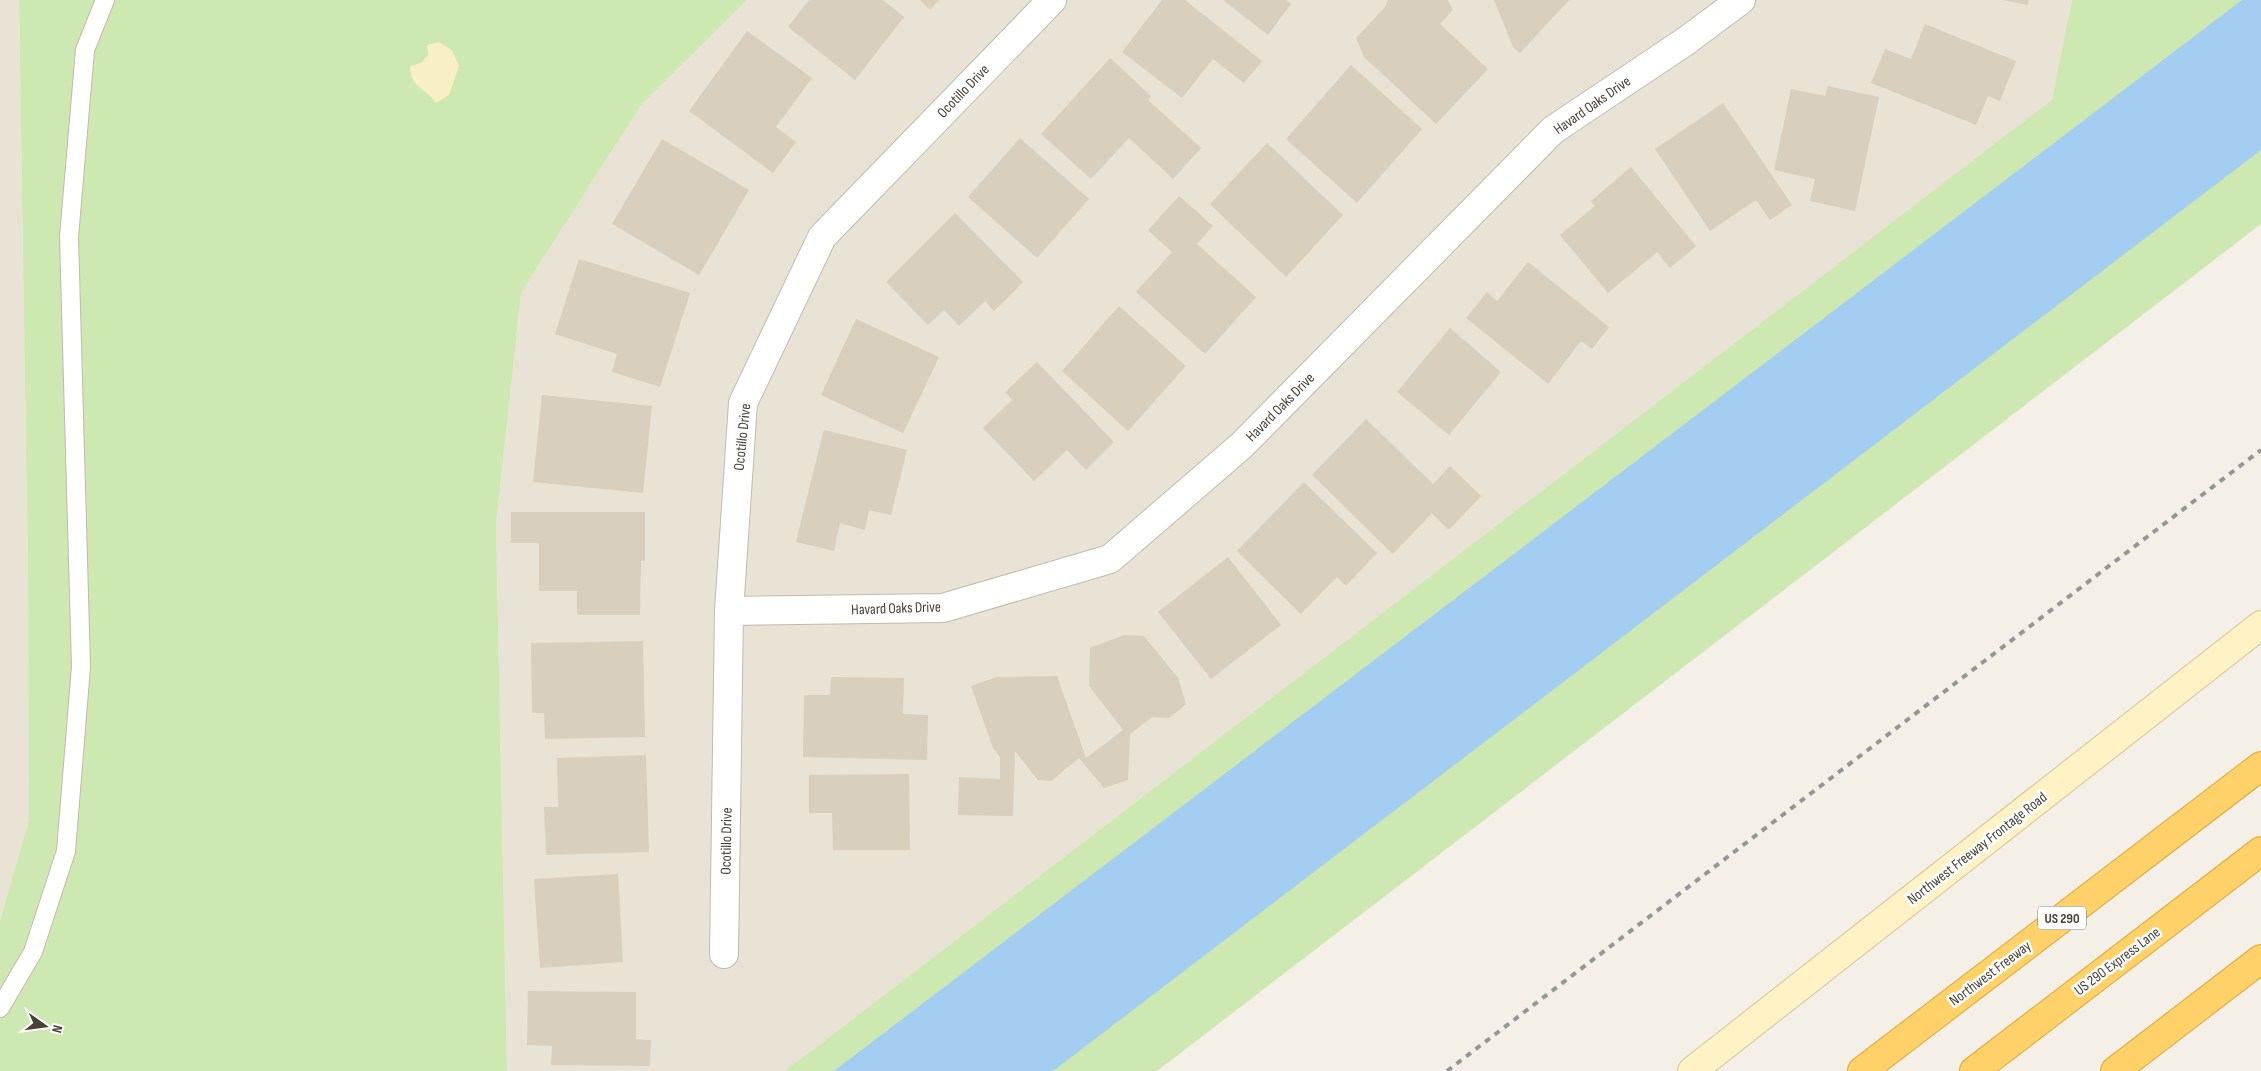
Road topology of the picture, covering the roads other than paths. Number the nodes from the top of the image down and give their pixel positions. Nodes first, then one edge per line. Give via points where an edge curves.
1 (105, 0) edge
2 (1052, 0) edge
3 (1741, 0) edge
4 (729, 612) junction
5 (2261, 625) edge
6 (2261, 766) edge
7 (2261, 851) edge
8 (724, 954) dead end
9 (2261, 959) edge
10 (0, 1008) edge
11 (1692, 1071) edge
12 (1862, 1071) edge
13 (1974, 1071) edge
14 (2114, 1071) edge

1 - 10 lane via 85,50 69,237 81,667 66,851 33,952
2 - 4 street, Ocotillo Drive via 822,237 743,403
3 - 4 street, Havard Oaks Drive via 1553,130 1242,445 1110,559 943,608
4 - 8 street, Ocotillo Drive
5 - 11 main road, Northwest Freeway Frontage Road
6 - 12 highway, Northwest Freeway / US 290
7 - 13 highway, US 290 Express Lane
9 - 14 highway

